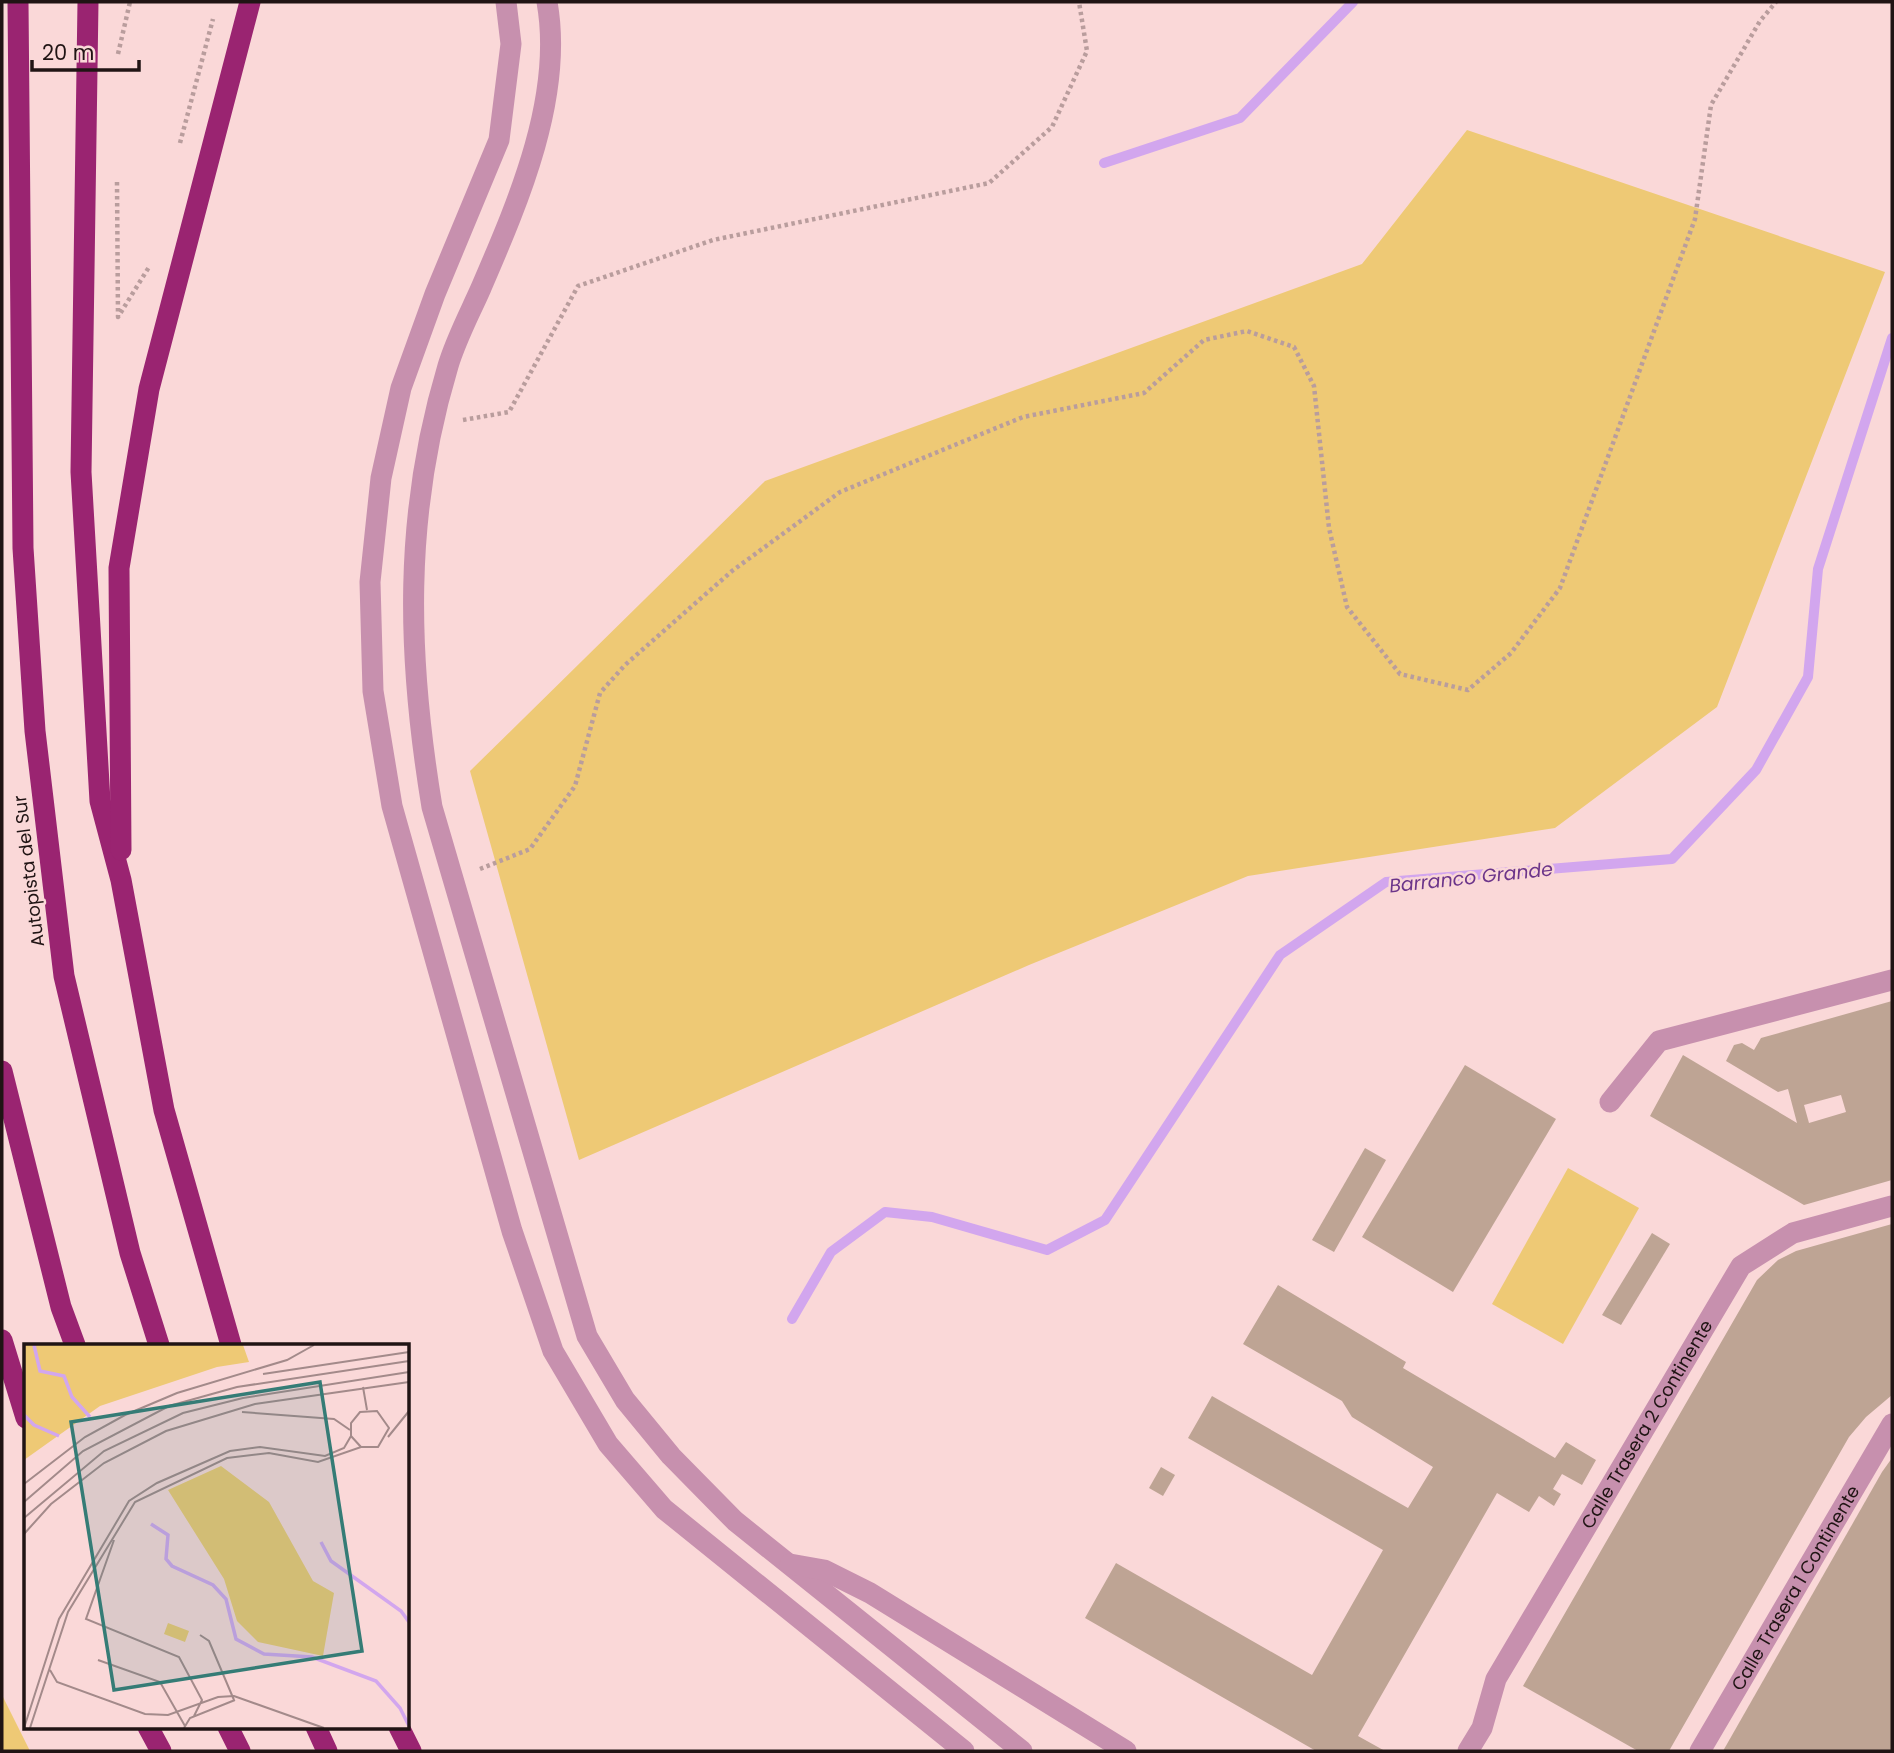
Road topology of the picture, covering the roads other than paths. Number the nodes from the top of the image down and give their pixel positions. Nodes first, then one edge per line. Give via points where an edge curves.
1 (18, 2) edge
2 (88, 2) edge
3 (250, 2) edge
4 (506, 2) edge
5 (547, 2) edge
6 (121, 880) junction
7 (1892, 980) edge
8 (2, 1072) edge
9 (1610, 1102) dead end
10 (1892, 1206) edge
11 (2, 1340) edge
12 (75, 1344) edge
13 (159, 1344) edge
14 (231, 1344) edge
15 (24, 1412) edge
16 (1892, 1424) edge
17 (788, 1563) junction
18 (149, 1728) edge
19 (228, 1728) edge
20 (316, 1728) edge
21 (400, 1728) edge
22 (161, 1751) edge
23 (240, 1751) edge
24 (327, 1751) edge
25 (411, 1751) edge
26 (964, 1751) edge
27 (1022, 1751) edge
28 (1126, 1751) edge
29 (1468, 1751) edge
30 (1700, 1751) edge

1 - 13 highway, Autopista del Sur via 23,548 35,731 64,976 130,1253
2 - 6 highway via 80,472 100,801
3 - 6 highway via 149,389 119,568
4 - 26 street via 511,44 499,140 401,388 381,478 370,582 373,691 392,806 516,1243 553,1351 608,1444 664,1509
5 - 17 street via 551,23 545,96 530,163 517,205 449,362 431,425 416,509 411,616 420,734 432,807 587,1336 625,1400 671,1456 735,1521
6 - 14 highway via 164,1110
7 - 9 street via 1658,1041
8 - 12 highway via 61,1307
10 - 29 street, Calle Trasera 2 Continente via 1793,1233 1741,1265 1496,1679 1482,1728
11 - 15 highway
16 - 30 street, Calle Trasera 1 Continente
17 - 27 street
17 - 28 street via 824,1570 870,1593
18 - 22 highway
19 - 23 highway
20 - 24 highway
21 - 25 highway

